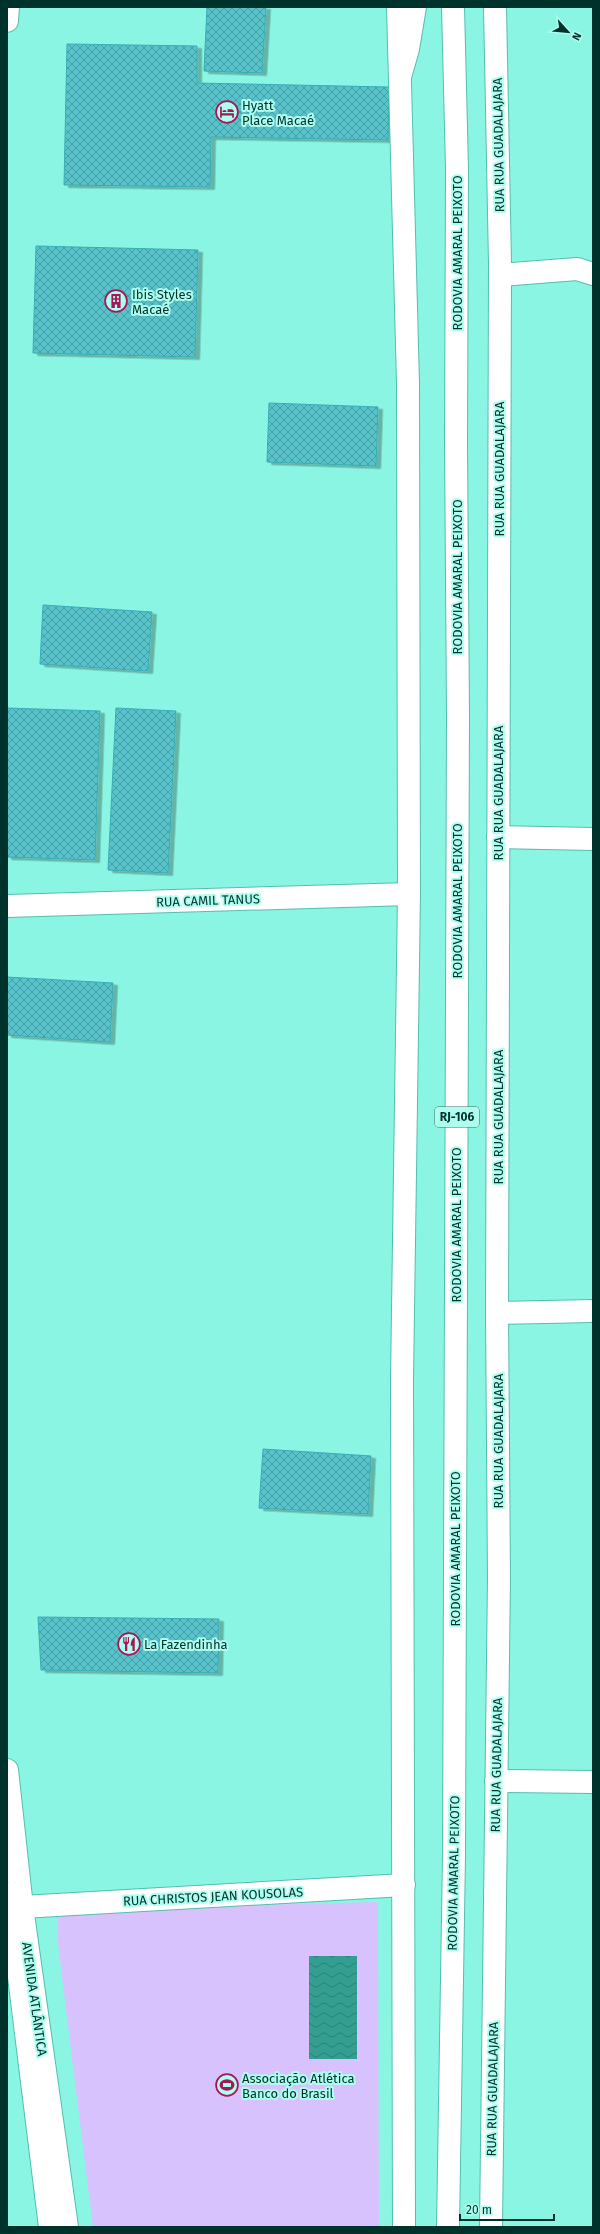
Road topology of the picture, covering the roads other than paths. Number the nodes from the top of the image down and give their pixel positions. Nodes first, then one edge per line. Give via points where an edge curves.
1 (8, 7) edge
2 (398, 7) edge
3 (415, 7) edge
4 (453, 7) edge
5 (495, 7) edge
6 (7, 21) edge
7 (400, 77) junction
8 (593, 274) edge
9 (500, 275) junction
10 (498, 837) junction
11 (593, 839) edge
12 (409, 894) junction
13 (7, 906) edge
14 (593, 1311) edge
15 (497, 1313) junction
16 (7, 1770) edge
17 (496, 1781) junction
18 (593, 1782) edge
19 (404, 1885) junction
20 (14, 1900) edge
21 (50, 2227) edge
22 (67, 2227) edge
23 (404, 2227) edge
24 (448, 2227) edge
25 (491, 2227) edge

1 - 6 main road
2 - 7 main road
3 - 7 main road
4 - 24 main road, RODOVIA AMARAL PEIXOTO / RJ-106 via 457,169 458,739 454,1855
5 - 9 main road, RUA RUA GUADALAJARA
7 - 12 main road via 408,383
8 - 9 main road via 577,269
9 - 10 main road, RUA RUA GUADALAJARA
10 - 11 main road
10 - 15 main road, RUA RUA GUADALAJARA
12 - 13 main road, RUA CAMIL TANUS
12 - 19 main road via 402,1380
14 - 15 main road
15 - 17 main road, RUA RUA GUADALAJARA via 499,1577
16 - 20 main road, AVENIDA ATLÂNTICA
17 - 18 main road
17 - 25 main road, RUA RUA GUADALAJARA
19 - 20 main road, RUA CHRISTOS JEAN KOUSOLAS
19 - 23 main road
20 - 21 main road
20 - 22 main road, AVENIDA ATLÂNTICA

